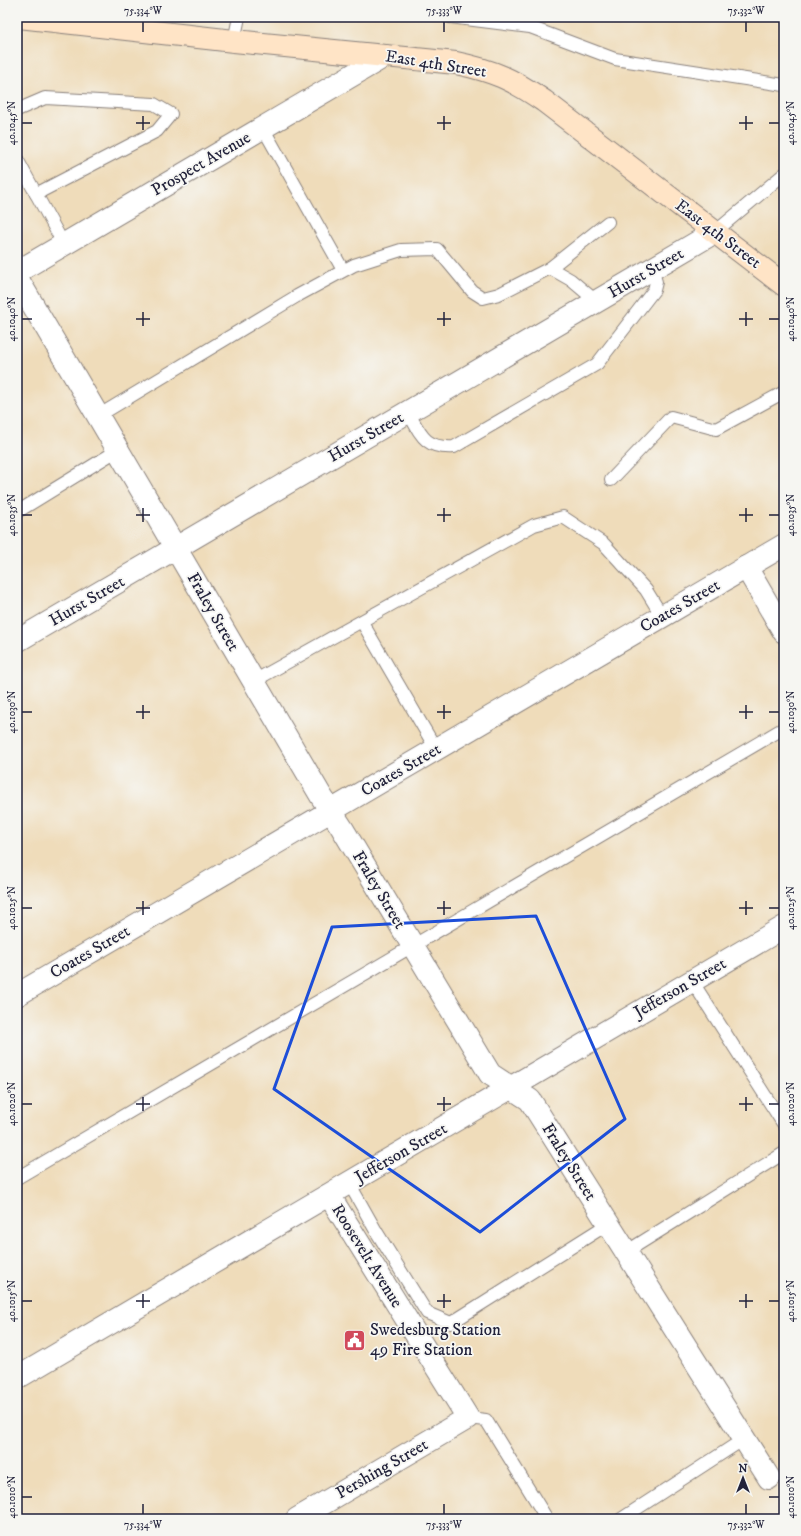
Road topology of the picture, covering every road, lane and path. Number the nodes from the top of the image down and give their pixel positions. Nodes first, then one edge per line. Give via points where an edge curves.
1 (20, 17) edge
2 (239, 17) edge
3 (450, 17) edge
4 (78, 20) edge
5 (234, 41) junction
6 (385, 56) junction
7 (784, 85) edge
8 (17, 110) edge
9 (263, 128) junction
10 (17, 159) edge
11 (784, 174) edge
12 (36, 194) junction
13 (608, 222) dead end
14 (715, 232) junction
15 (64, 245) junction
16 (550, 268) junction
17 (652, 269) junction
18 (343, 270) junction
19 (17, 272) edge
20 (17, 278) edge
21 (784, 285) edge
22 (597, 302) junction
23 (784, 392) edge
24 (408, 412) junction
25 (98, 416) junction
26 (118, 450) junction
27 (612, 480) dead end
28 (17, 512) edge
29 (784, 545) edge
30 (176, 548) junction
31 (746, 567) junction
32 (662, 616) junction
33 (362, 622) junction
34 (784, 632) edge
35 (17, 641) edge
36 (254, 681) junction
37 (784, 728) edge
38 (436, 749) junction
39 (331, 811) junction
40 (784, 927) edge
41 (413, 946) junction
42 (692, 981) junction
43 (17, 995) edge
44 (511, 1087) junction
45 (784, 1125) edge
46 (784, 1153) edge
47 (17, 1178) edge
48 (349, 1183) junction
49 (329, 1195) junction
50 (608, 1224) junction
51 (626, 1252) junction
52 (17, 1378) edge
53 (468, 1418) junction
54 (744, 1439) junction
55 (769, 1478) dead end
56 (297, 1519) edge
57 (547, 1519) edge
58 (621, 1519) edge

1 - 4 main road, East 4th Street
2 - 5 lane
3 - 7 lane via 530,27 615,59
4 - 5 main road, East 4th Street
5 - 6 main road, East 4th Street
6 - 9 street, Prospect Avenue
6 - 14 main road, East 4th Street via 456,63 501,75 544,101
8 - 12 lane via 45,98 154,104 171,114 157,131
9 - 15 street, Prospect Avenue
9 - 18 lane
10 - 12 lane
11 - 14 lane
12 - 15 lane
13 - 16 lane
14 - 17 street, Hurst Street
14 - 21 main road, East 4th Street
15 - 19 street, Prospect Avenue
16 - 18 lane via 499,294 483,298 472,291 437,249 401,250
16 - 22 lane via 571,280
17 - 22 street, Hurst Street
17 - 24 lane via 656,282 654,290 597,364 454,447 432,445 422,437
18 - 25 lane
20 - 25 street, Fraley Street
22 - 24 street, Hurst Street
23 - 27 lane via 716,429 672,417
24 - 30 street, Hurst Street
25 - 26 street, Fraley Street
26 - 28 lane
26 - 30 street, Fraley Street
29 - 31 street, Coates Street
30 - 35 street, Hurst Street
30 - 36 street, Fraley Street
31 - 32 street, Coates Street
31 - 34 street
32 - 33 lane via 646,590 604,544 563,517 534,525
32 - 38 street, Coates Street
33 - 36 lane
33 - 38 lane
36 - 39 street, Fraley Street
37 - 41 lane
38 - 39 street, Coates Street
39 - 41 street, Fraley Street
39 - 43 street, Coates Street
40 - 42 street, Jefferson Street
41 - 44 street, Fraley Street via 490,1074
41 - 47 lane
42 - 44 street, Jefferson Street
42 - 45 lane
44 - 48 street, Jefferson Street
44 - 50 street, Fraley Street via 530,1100
46 - 51 lane
48 - 49 street, Jefferson Street
48 - 50 lane via 427,1313 451,1322
49 - 52 street, Jefferson Street
49 - 53 street, Roosevelt Avenue
50 - 51 street, Fraley Street
51 - 54 street, Fraley Street
53 - 56 street, Pershing Street
53 - 57 lane via 486,1420
54 - 55 street, Fraley Street
54 - 58 lane

